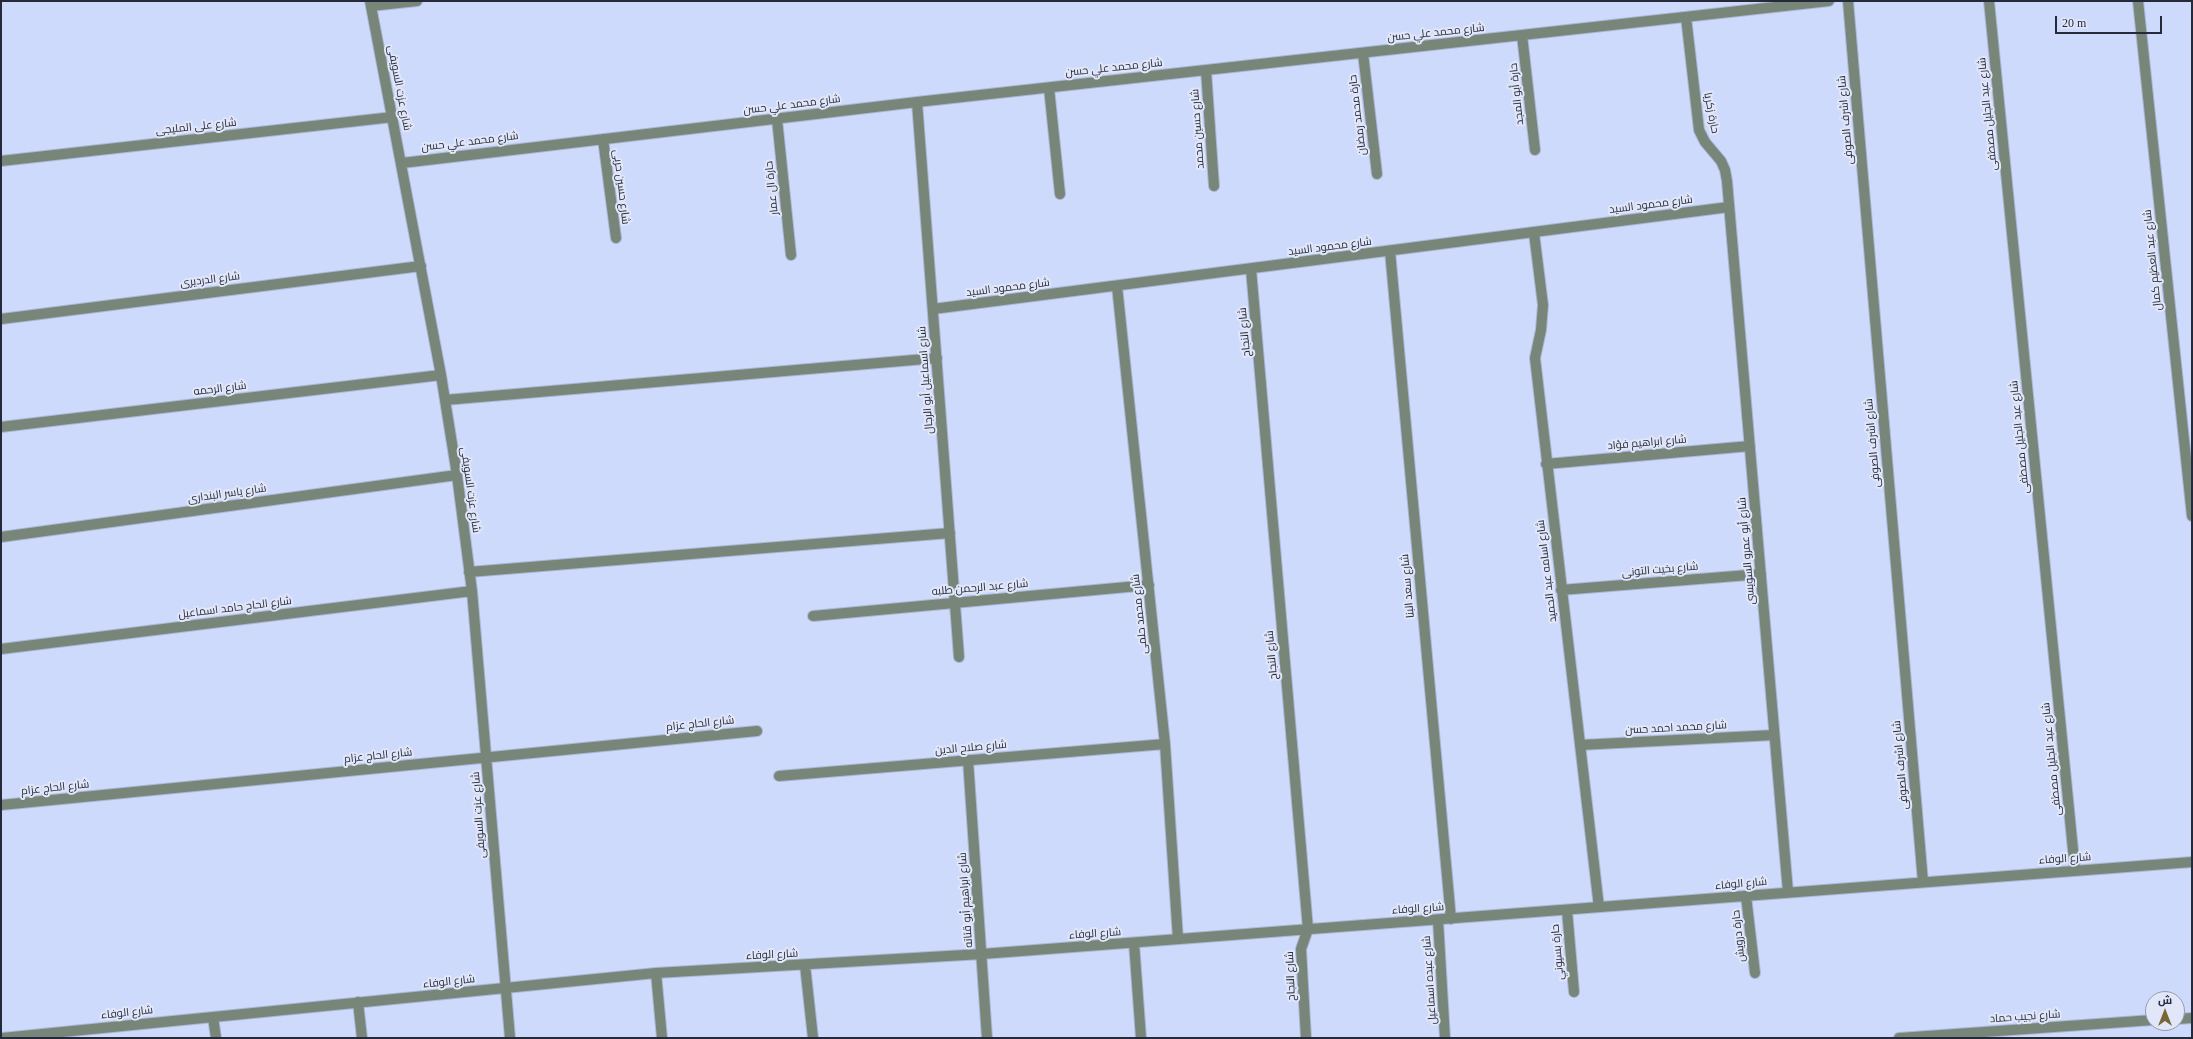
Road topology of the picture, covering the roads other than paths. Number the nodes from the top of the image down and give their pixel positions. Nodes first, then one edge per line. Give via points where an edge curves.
1 (417, 1) edge
2 (1829, 1) edge
3 (1848, 1) edge
4 (1989, 1) edge
5 (2138, 1) edge
6 (370, 4) edge
7 (1686, 17) junction
8 (1522, 35) junction
9 (1363, 52) junction
10 (1206, 70) junction
11 (1049, 88) junction
12 (917, 102) junction
13 (393, 117) junction
14 (777, 118) junction
15 (603, 139) junction
16 (1535, 150) dead end
17 (1, 161) edge
18 (402, 163) junction
19 (1378, 174) dead end
20 (1214, 186) dead end
21 (1060, 194) dead end
22 (1729, 207) junction
23 (1534, 233) junction
24 (616, 238) dead end
25 (1390, 251) junction
26 (791, 255) dead end
27 (421, 266) junction
28 (1251, 269) junction
29 (1117, 286) junction
30 (933, 310) junction
31 (1, 319) edge
32 (937, 358) junction
33 (441, 375) junction
34 (446, 400) junction
35 (1, 427) edge
36 (1750, 446) junction
37 (1546, 464) junction
38 (457, 475) junction
39 (2192, 516) edge
40 (950, 532) junction
41 (1, 537) edge
42 (469, 572) junction
43 (1761, 574) junction
44 (1149, 585) junction
45 (1561, 590) junction
46 (472, 591) junction
47 (955, 603) junction
48 (813, 616) dead end
49 (1, 649) edge
50 (959, 657) dead end
51 (757, 731) dead end
52 (1774, 735) junction
53 (1165, 744) junction
54 (1580, 746) junction
55 (486, 757) junction
56 (968, 760) junction
57 (779, 776) dead end
58 (1, 805) edge
59 (2192, 862) edge
60 (2074, 870) junction
61 (1923, 882) junction
62 (1788, 892) junction
63 (1746, 896) junction
64 (1599, 907) junction
65 (1567, 910) junction
66 (1451, 919) junction
67 (1438, 920) junction
68 (1308, 929) junction
69 (1178, 939) junction
70 (1134, 943) junction
71 (982, 954) junction
72 (805, 965) junction
73 (656, 973) junction
74 (1755, 973) dead end
75 (504, 988) junction
76 (1574, 992) dead end
77 (358, 1002) junction
78 (213, 1017) junction
79 (2145, 1021) edge
80 (61, 1035) edge
81 (2, 1038) edge
82 (216, 1038) edge
83 (362, 1038) edge
84 (510, 1038) edge
85 (662, 1038) edge
86 (813, 1038) edge
87 (987, 1038) edge
88 (1141, 1038) edge
89 (1306, 1038) edge
90 (1445, 1038) edge
91 (1899, 1038) edge

1 - 6 street
2 - 7 street, شارع محمد علي حسن
3 - 61 street, شارع اشرف الصوفى
4 - 60 street, شارع عبد الجليل مصطفى
5 - 39 street, شارع عبد العظيم كمال
6 - 13 street, شارع عزت السويفى
7 - 8 street, شارع محمد علي حسن
7 - 22 street, حارة زكريا via 1699,130 1704,142 1721,161 1725,170
8 - 9 street, شارع محمد علي حسن
8 - 16 street, حارة أبو المجد
9 - 10 street, شارع محمد علي حسن
9 - 19 street, حارة محمد رمضان
10 - 11 street, شارع محمد علي حسن
10 - 20 street, شارع حسين محمد
11 - 12 street, شارع محمد علي حسن
11 - 21 street
12 - 14 street, شارع محمد علي حسن
12 - 30 street, شارع اسماعيل أبو الرجال
13 - 17 street, شارع على المليجى
13 - 18 street, شارع عزت السويفى
14 - 15 street, شارع محمد علي حسن
14 - 26 street, حارة ال عمار
15 - 18 street, شارع محمد علي حسن
15 - 24 street, شارع حسين حربى
18 - 27 street, شارع عزت السويفى
22 - 23 street, شارع محمود السيد
22 - 36 street, شارع أبو عمرو السويسى
23 - 25 street, شارع محمود السيد
23 - 37 street, شارع اسامه عبد الحميد via 1542,305 1541,330 1535,358
25 - 28 street, شارع محمود السيد
25 - 66 street, شارع سعد البنا
27 - 31 street, شارع الدرديرى
27 - 33 street, شارع عزت السويفى
28 - 29 street, شارع محمود السيد
28 - 68 street, شارع النجاح
29 - 30 street, شارع محمود السيد
29 - 44 street, شارع محمد حلمى
30 - 32 street, شارع اسماعيل أبو الرجال
32 - 34 street
32 - 40 street, شارع اسماعيل أبو الرجال
33 - 34 street, شارع عزت السويفى
33 - 35 street, شارع الرحمه
34 - 38 street, شارع عزت السويفى
36 - 37 street, شارع ابراهيم فؤاد
36 - 43 street, شارع أبو عمرو السويسى
37 - 45 street, شارع اسامه عبد الحميد
38 - 41 street, شارع ياسر البندارى
38 - 42 street, شارع عزت السويفى
40 - 42 street
40 - 47 street, شارع اسماعيل أبو الرجال
42 - 46 street, شارع عزت السويفى
43 - 45 street, شارع بخيت التونى
43 - 52 street, شارع أبو عمرو السويسى
44 - 47 street, شارع عبد الرحمن طلبه
44 - 53 street, شارع محمد حلمى
45 - 54 street, شارع اسامه عبد الحميد
46 - 49 street, شارع الحاج حامد اسماعيل
46 - 55 street, شارع عزت السويفى
47 - 48 street, شارع عبد الرحمن طلبه
47 - 50 street, شارع اسماعيل أبو الرجال
51 - 55 street, شارع الحاج عزام
52 - 54 street, شارع محمد احمد حسن
52 - 62 street, شارع أبو عمرو السويسى
53 - 56 street, شارع صلاح الدين
53 - 69 street, شارع محمد حلمى
54 - 64 street, شارع اسامه عبد الحميد
55 - 58 street, شارع الحاج عزام
55 - 75 street, شارع عزت السويفى
56 - 57 street, شارع صلاح الدين
56 - 71 street, شارع ابراهيم أبو قتاته
59 - 60 street, شارع الوفاء
60 - 61 street, شارع الوفاء
61 - 62 street, شارع الوفاء
62 - 63 street, شارع الوفاء
63 - 64 street, شارع الوفاء
63 - 74 street, حارة درويش
64 - 65 street, شارع الوفاء
65 - 66 street, شارع الوفاء
65 - 76 street, حارة بسيوني
66 - 67 street, شارع الوفاء
67 - 68 street, شارع الوفاء
67 - 90 street, شارع عبده اسماعيل
68 - 69 street, شارع الوفاء
68 - 89 street, شارع النجاح via 1301,949
69 - 70 street, شارع الوفاء
70 - 71 street, شارع الوفاء
70 - 88 street
71 - 72 street, شارع الوفاء
71 - 87 street, شارع ابراهيم أبو قتاته
72 - 73 street, شارع الوفاء
72 - 86 street
73 - 75 street, شارع الوفاء
73 - 85 street
75 - 77 street, شارع الوفاء
75 - 84 street, شارع عزت السويفى
77 - 78 street, شارع الوفاء
77 - 83 street
78 - 80 street, شارع الوفاء
78 - 82 street
79 - 91 street, شارع نجيب حماد
80 - 81 street, شارع الوفاء

